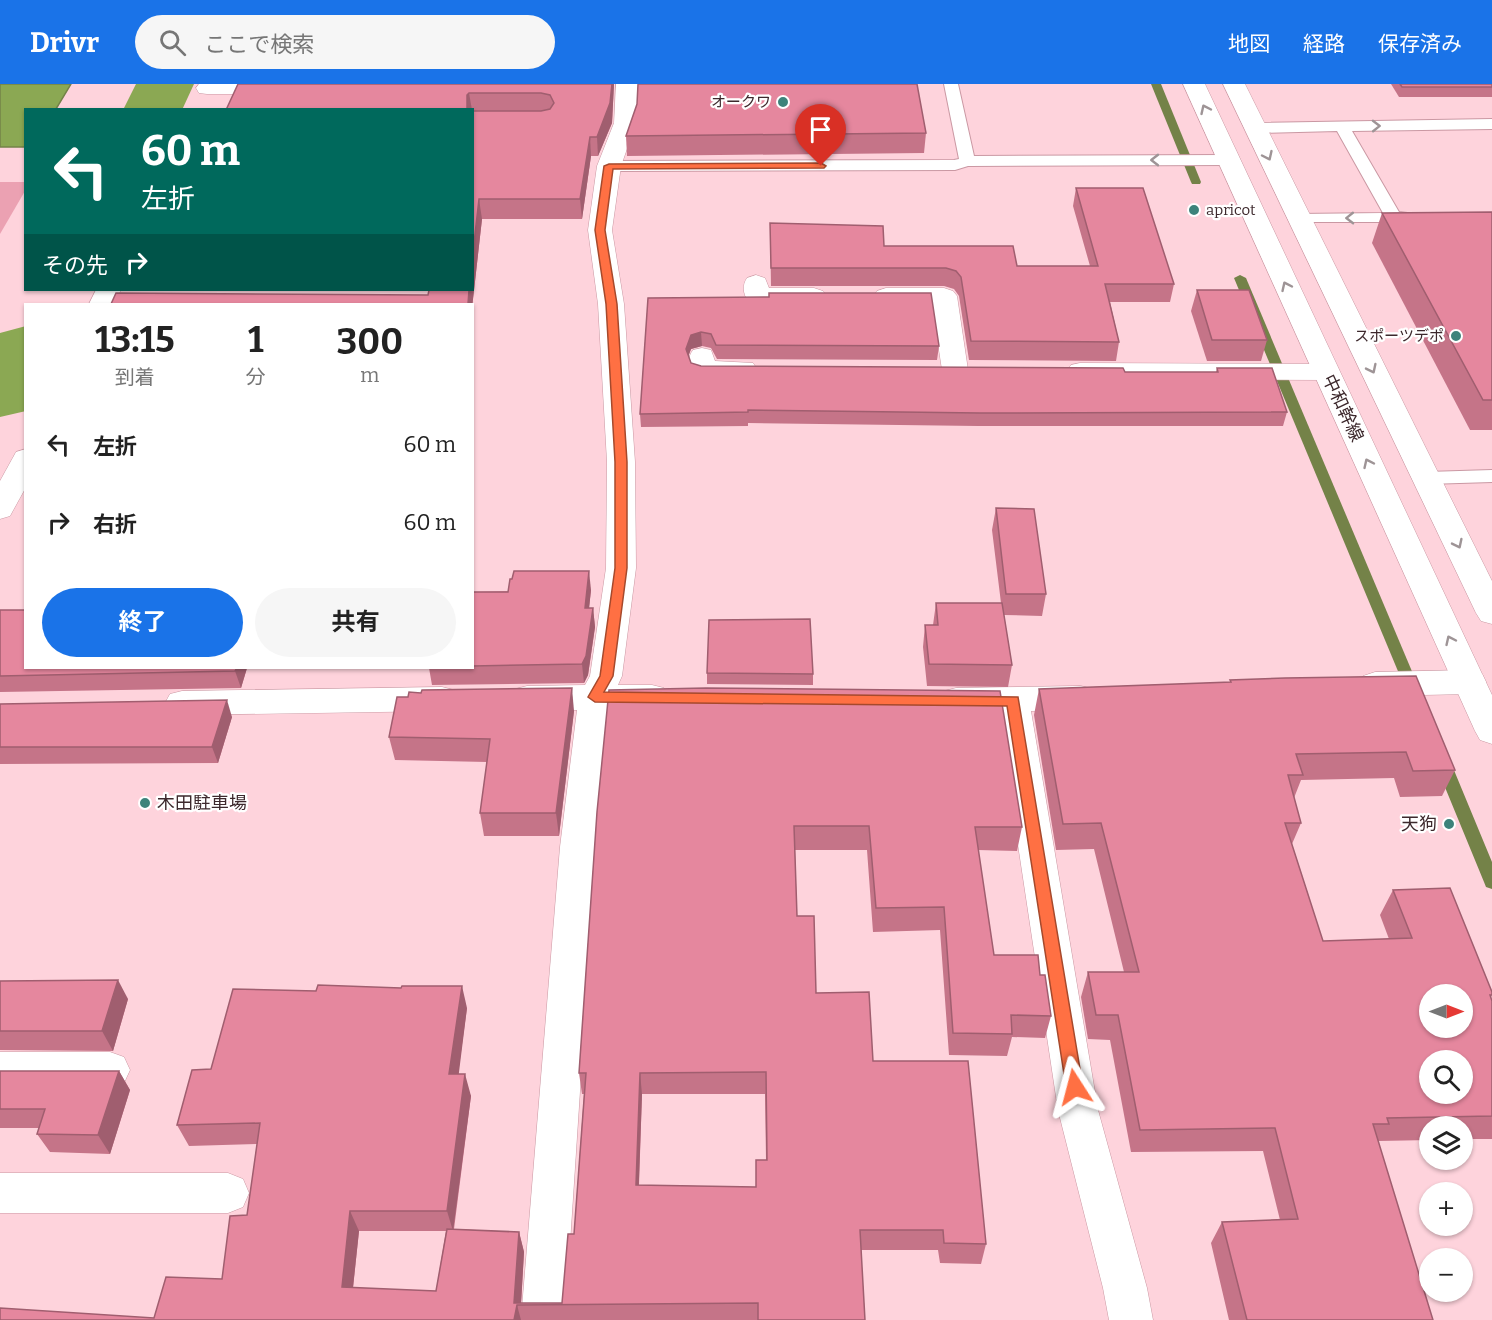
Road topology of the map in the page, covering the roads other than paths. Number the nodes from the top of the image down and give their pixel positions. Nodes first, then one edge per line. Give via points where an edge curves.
1 (627, 84) edge
2 (951, 84) edge
3 (1194, 84) edge
4 (1234, 84) edge
5 (208, 86) edge
6 (302, 88) edge
7 (198, 108) edge
8 (1492, 124) edge
9 (1342, 126) junction
10 (1255, 128) junction
11 (1228, 160) junction
12 (967, 161) junction
13 (609, 166) junction
14 (1426, 217) edge
15 (1394, 218) junction
16 (1298, 219) junction
17 (756, 283) dead end
18 (702, 356) dead end
19 (771, 369) edge
20 (955, 370) edge
21 (1060, 370) edge
22 (1326, 372) junction
23 (24, 462) edge
24 (1492, 476) edge
25 (1427, 478) junction
26 (0, 509) edge
27 (1492, 613) edge
28 (1470, 682) junction
29 (1346, 686) edge
30 (595, 697) junction
31 (1108, 697) edge
32 (678, 698) edge
33 (929, 700) edge
34 (1013, 701) junction
35 (155, 703) edge
36 (1492, 731) edge
37 (0, 1070) edge
38 (110, 1070) edge
39 (0, 1193) edge
40 (228, 1193) dead end
41 (543, 1320) edge
42 (1131, 1320) edge

1 - 13 street via 625,123
2 - 12 lane
11 -> 3 street, 中和幹線
4 - 10 street
5 - 6 street
5 - 7 street
9 -> 8 lane
9 - 10 lane
9 - 15 lane
10 -> 16 street
11 -> 12 lane
22 -> 11 street, 中和幹線
12 - 13 lane via 955,165
13 - 30 street via 600,230 611,304 621,462 621,568 606,676
14 - 15 lane
15 -> 16 lane
16 -> 25 street
17 - 20 street via 757,296 944,296
18 - 19 street via 702,369
21 - 22 street
28 -> 22 street, 中和幹線
23 - 26 street
24 - 25 lane
25 -> 27 street
28 - 29 street
28 - 36 street, 中和幹線
30 - 32 street
30 - 35 street
30 - 41 street via 578,847
31 - 34 street
33 - 34 street
34 - 42 street via 1078,1110
37 - 38 street
39 - 40 street

